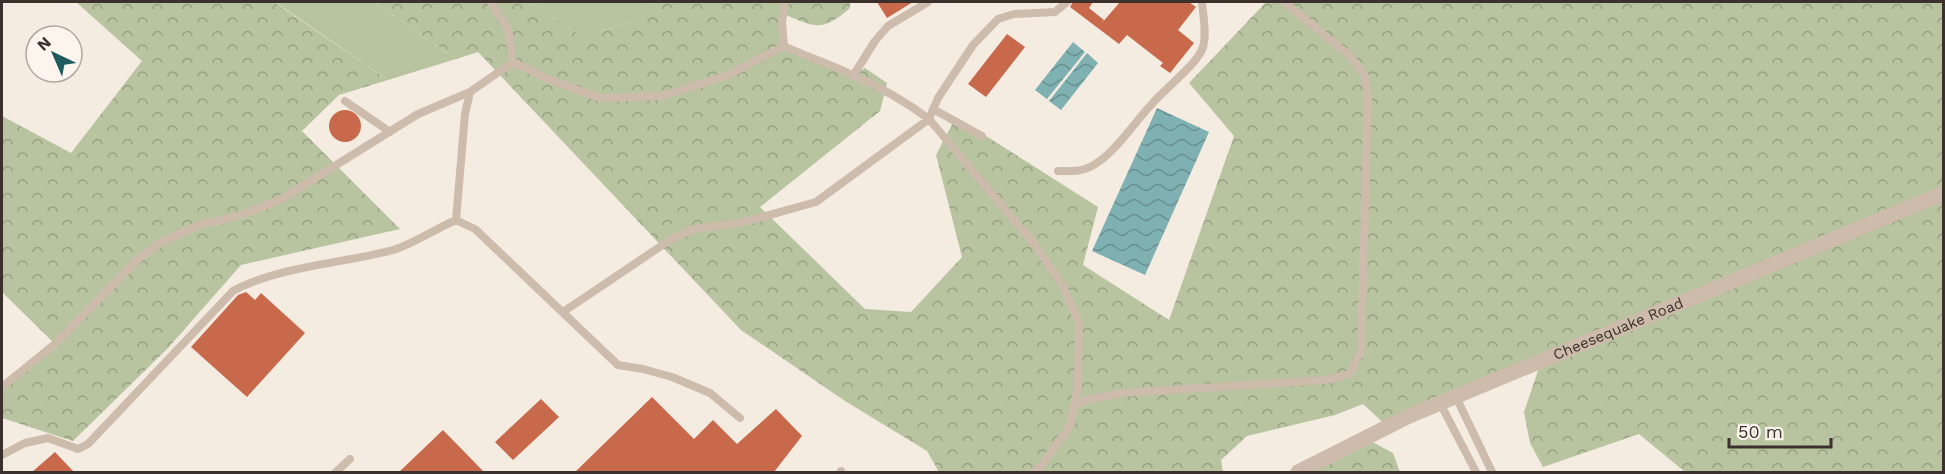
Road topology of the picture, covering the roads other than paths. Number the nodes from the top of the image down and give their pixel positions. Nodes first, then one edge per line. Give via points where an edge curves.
1 (491, 2) edge
2 (785, 2) edge
3 (928, 2) edge
4 (1067, 2) edge
5 (1202, 2) edge
6 (1284, 2) edge
7 (784, 46) junction
8 (513, 62) junction
9 (853, 76) junction
10 (470, 92) junction
11 (345, 101) dead end
12 (933, 109) junction
13 (929, 119) junction
14 (390, 132) junction
15 (982, 136) dead end
16 (1058, 171) dead end
17 (1944, 193) edge
18 (456, 220) junction
19 (563, 312) junction
20 (2, 387) edge
21 (1456, 398) junction
22 (1440, 404) junction
23 (1074, 406) junction
24 (740, 418) dead end
25 (2, 455) edge
26 (350, 459) dead end
27 (336, 472) edge
28 (1034, 472) edge
29 (1298, 472) edge
30 (1476, 472) edge
31 (1491, 472) edge

1 - 8 lane via 508,29
2 - 7 lane
3 - 9 lane via 888,26
4 - 12 lane via 1055,12 1014,14 998,19 973,45
5 - 16 lane via 1203,47 1198,58 1109,152 1090,167
6 - 23 lane via 1351,57 1365,76 1368,99 1361,351 1350,374 1326,380 1122,393 1087,399
7 - 8 lane via 726,76 662,96 600,98 548,80
7 - 9 lane
8 - 10 lane
9 - 13 lane
10 - 14 lane via 418,114
10 - 18 lane
11 - 14 lane
12 - 13 lane
12 - 15 lane
13 - 19 lane via 816,202 744,222 694,229 670,240
13 - 23 lane via 1034,244 1062,284 1079,323
14 - 20 lane via 280,200 199,225 160,243 137,260 56,343
17 - 21 street, Cheesequake Road
18 - 19 lane via 475,230
18 - 25 lane via 397,249 251,281 233,291 88,444 78,449 48,438 25,443
19 - 24 lane via 618,365 672,377 710,393
21 - 22 street, Cheesequake Road
21 - 31 lane
22 - 29 street, Cheesequake Road
22 - 30 lane
23 - 28 lane via 1070,426
26 - 27 lane

